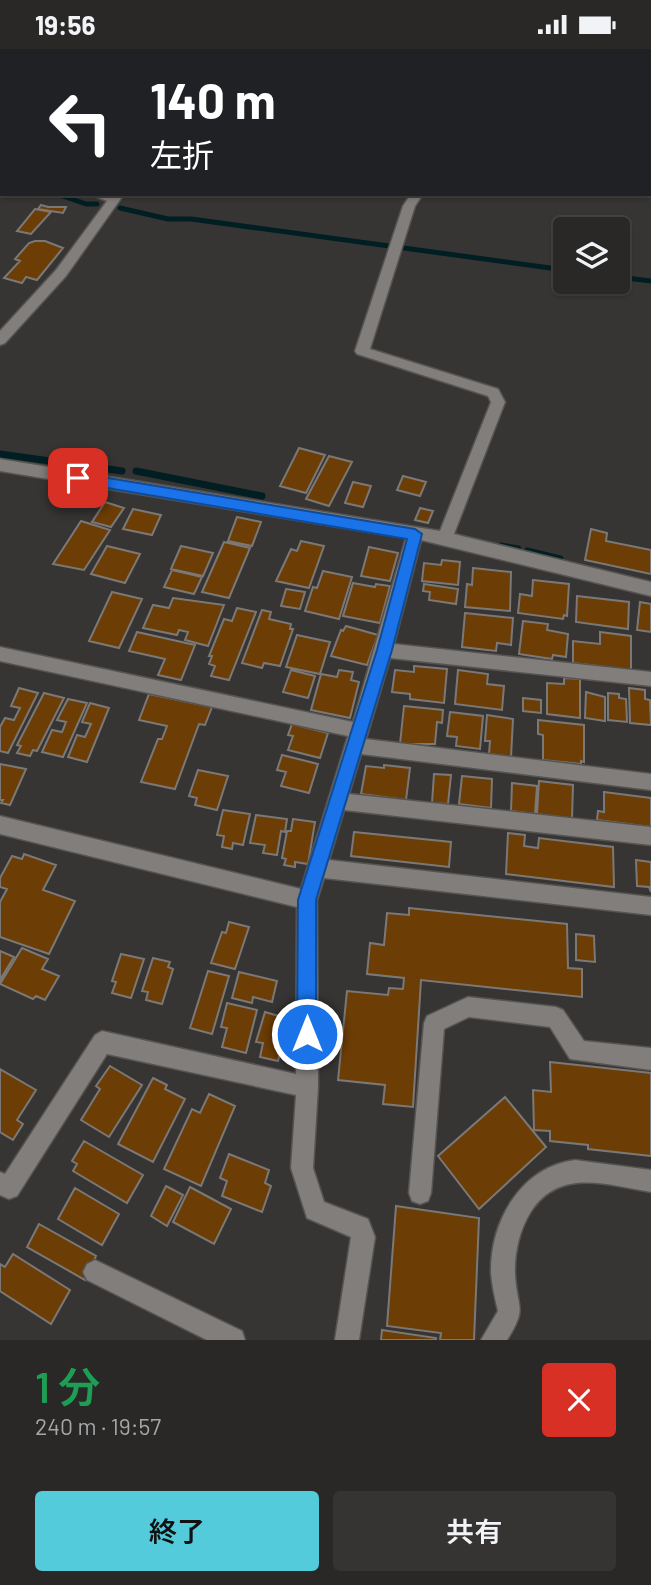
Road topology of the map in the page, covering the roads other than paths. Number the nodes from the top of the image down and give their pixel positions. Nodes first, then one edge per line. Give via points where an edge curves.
1 (416, 196) edge
2 (116, 197) edge
3 (0, 340) edge
4 (0, 465) edge
5 (415, 534) junction
6 (445, 538) junction
7 (651, 589) edge
8 (384, 650) junction
9 (0, 654) edge
10 (651, 679) edge
11 (357, 738) junction
12 (651, 782) edge
13 (337, 801) junction
14 (0, 825) edge
15 (651, 836) edge
16 (318, 868) junction
17 (307, 900) junction
18 (651, 906) edge
19 (651, 1059) edge
20 (307, 1087) junction
21 (651, 1181) edge
22 (0, 1183) edge
23 (420, 1193) dead end
24 (95, 1272) dead end
25 (233, 1340) edge
26 (347, 1340) edge
27 (493, 1340) edge

1 - 6 street via 362,351 493,393 498,401
2 - 3 street via 61,273
4 - 5 street
5 - 6 street
5 - 8 street
6 - 7 street
8 - 10 street
8 - 11 street
9 - 11 street
11 - 12 street
11 - 13 street
13 - 15 street
13 - 16 street
14 - 17 street
16 - 17 street
16 - 18 street
17 - 20 street
19 - 23 street via 578,1051 556,1017 468,1007 434,1023
20 - 22 street via 102,1042 9,1188
20 - 26 street via 302,1168 315,1210 360,1227 363,1237
21 - 27 street via 586,1172 563,1174 538,1185 512,1219 503,1272 510,1314
24 - 25 street

